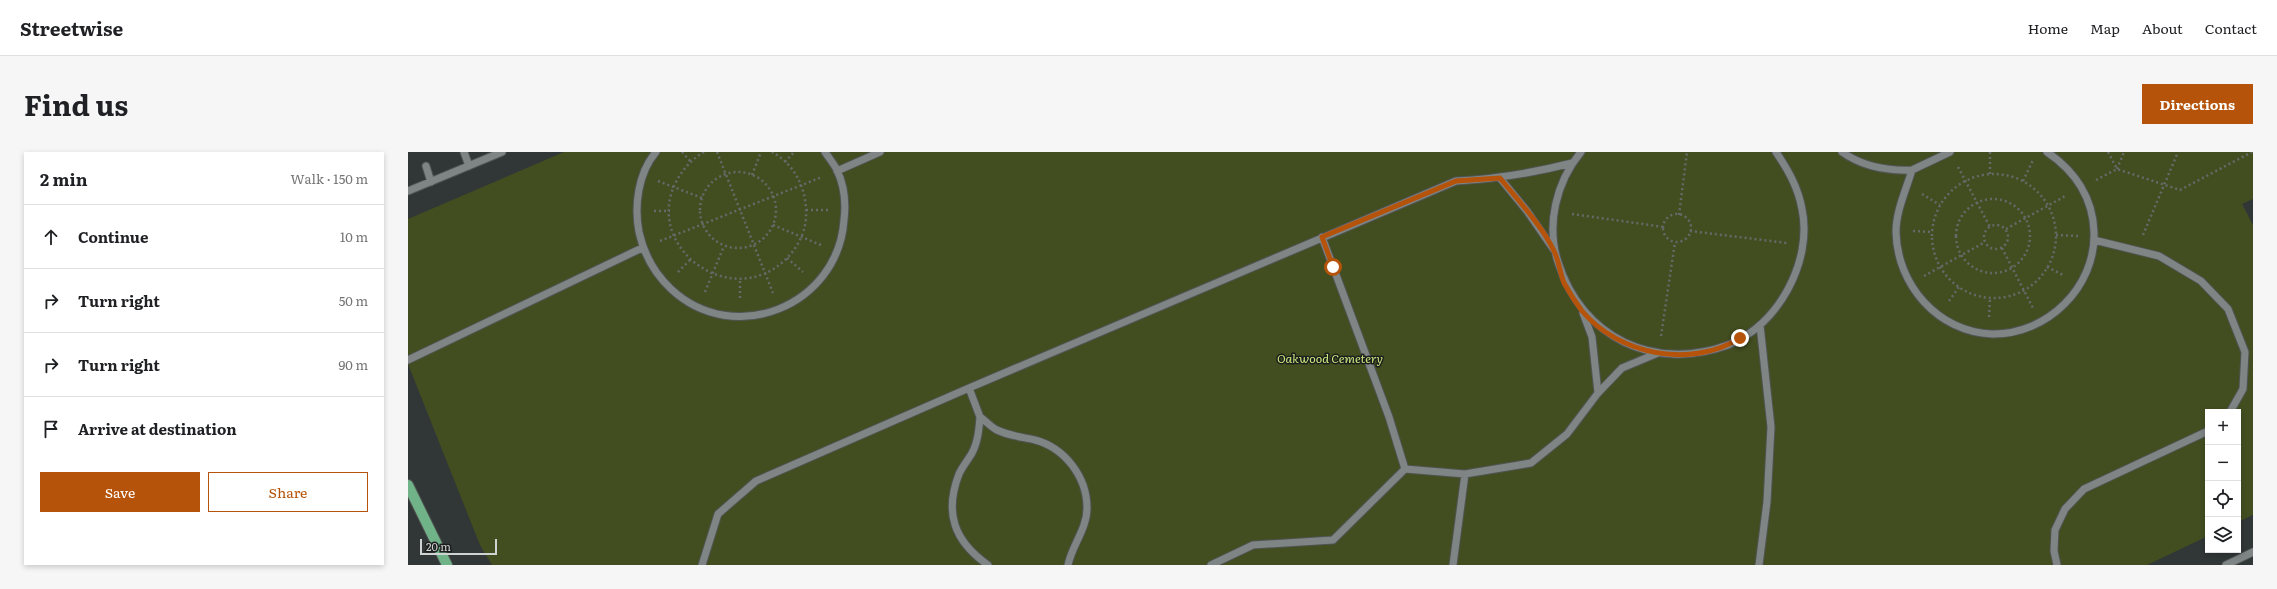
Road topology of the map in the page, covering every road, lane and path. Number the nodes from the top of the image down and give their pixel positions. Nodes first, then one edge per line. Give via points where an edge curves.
1 (464, 152) edge
2 (502, 152) edge
3 (656, 152) edge
4 (682, 152) edge
5 (704, 152) edge
6 (717, 152) edge
7 (761, 152) edge
8 (772, 152) edge
9 (794, 152) edge
10 (825, 152) edge
11 (880, 152) edge
12 (1581, 152) edge
13 (1686, 152) edge
14 (1776, 152) edge
15 (1842, 152) edge
16 (1950, 152) edge
17 (1990, 152) edge
18 (2047, 152) edge
19 (2108, 152) edge
20 (2124, 152) edge
21 (2178, 152) edge
22 (2252, 152) edge
23 (2033, 158) dead end
24 (691, 162) junction
25 (785, 162) junction
26 (1572, 163) junction
27 (1956, 164) dead end
28 (426, 166) dead end
29 (469, 166) junction
30 (2117, 169) junction
31 (1912, 170) junction
32 (837, 171) junction
33 (726, 174) junction
34 (752, 175) junction
35 (1990, 175) junction
36 (644, 176) junction
37 (1500, 178) junction
38 (1966, 181) junction
39 (431, 182) junction
40 (2023, 182) junction
41 (801, 185) junction
42 (1907, 185) junction
43 (2164, 186) junction
44 (674, 187) junction
45 (2082, 187) junction
46 (408, 191) edge
47 (774, 196) junction
48 (702, 198) junction
49 (1977, 203) junction
50 (1940, 205) junction
51 (2048, 206) junction
52 (740, 209) junction
53 (806, 210) junction
54 (845, 210) junction
55 (1554, 211) junction
56 (1679, 215) junction
57 (2025, 218) junction
58 (702, 224) junction
59 (773, 225) junction
60 (1664, 227) junction
61 (1990, 227) junction
62 (2006, 229) junction
63 (1690, 231) junction
64 (674, 235) junction
65 (801, 237) junction
66 (1322, 237) junction
67 (2094, 240) junction
68 (1675, 242) junction
69 (1985, 242) junction
70 (754, 245) junction
71 (724, 246) junction
72 (1803, 246) junction
73 (642, 248) junction
74 (2002, 248) junction
75 (1554, 251) junction
76 (2137, 251) junction
77 (837, 252) junction
78 (1961, 255) junction
79 (1940, 267) junction
80 (2013, 268) junction
81 (765, 273) junction
82 (712, 274) junction
83 (1909, 284) junction
84 (2024, 290) junction
85 (699, 307) junction
86 (780, 310) junction
87 (1582, 311) junction
88 (2041, 322) junction
89 (1760, 325) junction
90 (1658, 354) junction
91 (408, 360) edge
92 (969, 388) junction
93 (1598, 393) junction
94 (2232, 409) edge
95 (980, 417) junction
96 (2205, 432) edge
97 (1405, 469) junction
98 (1465, 474) junction
99 (408, 485) edge
100 (2253, 552) edge
101 (447, 565) edge
102 (702, 565) edge
103 (988, 565) edge
104 (1068, 565) edge
105 (1211, 565) edge
106 (1453, 565) edge
107 (1759, 565) edge
108 (2057, 565) edge
109 (2226, 565) edge

1 - 29 street
2 - 29 street
3 - 36 street
4 - 24 path
5 - 24 path
6 - 33 path
7 - 34 path
8 - 25 path
9 - 25 path
10 - 32 street
11 - 32 street
12 - 26 street
13 - 56 path
14 - 72 street via 1792,176 1802,210
15 - 31 street via 1855,161 1883,170
16 - 31 street
17 - 35 path
18 - 45 street via 2064,163
19 - 30 path
20 - 30 path
21 - 43 path
22 - 43 path via 2180,190
23 - 40 path
24 - 44 path via 683,170
25 - 41 path
26 - 37 street
26 - 55 street via 1560,186
27 - 38 path
28 - 39 street
29 - 39 street
30 - 43 path
30 - 45 path
31 - 42 street
32 - 41 path
32 - 54 street via 846,203
33 - 34 path via 736,172
33 - 48 path via 713,181
33 - 52 path
34 - 47 path via 768,186
35 - 38 path
35 - 40 path via 2011,176
36 - 44 path
36 - 73 street via 640,185 636,217
37 - 66 street via 1456,181
37 - 75 street via 1527,211
38 - 49 path
38 - 50 path via 1950,192
39 - 46 street
40 - 51 path via 2039,193
41 - 47 path
41 - 53 path
42 - 50 path
42 - 83 street via 1896,231 1899,258
43 - 76 path
44 - 48 path
44 - 64 path via 670,211
45 - 51 path
45 - 67 street via 2094,222
47 - 52 path
47 - 59 path via 777,208
48 - 58 path
49 - 57 path via 1997,200 2008,203 2018,209
49 - 61 path
49 - 78 path via 1965,211 1959,221 1956,232
50 - 79 path via 1934,220 1932,236 1934,252
51 - 57 path
51 - 84 path via 2056,232 2053,253 2045,272
52 - 58 path
52 - 70 path
53 - 54 path
53 - 65 path
54 - 77 street via 843,236
55 - 60 path
55 - 75 street
56 - 60 path via 1671,214 1665,219
56 - 63 path via 1685,216 1691,223
57 - 62 path
57 - 80 path via 2030,240 2021,260
58 - 64 path
58 - 71 path via 709,235
59 - 65 path
59 - 70 path via 763,240
60 - 68 path via 1663,233 1668,241
61 - 62 path via 2000,226
61 - 69 path via 1984,235
62 - 74 path via 2008,242
63 - 68 path via 1689,238 1682,243
63 - 72 path
64 - 73 path
64 - 82 path via 690,260
65 - 77 path
65 - 81 path via 790,255
66 - 92 street
66 - 97 street via 1389,417
67 - 76 street
67 - 88 street via 2090,266 2078,289 2062,308
68 - 90 path
69 - 74 path via 1994,249
69 - 78 path
70 - 71 path via 741,249
70 - 81 path
71 - 82 path
72 - 89 street via 1795,276 1781,303
73 - 85 street via 659,278 683,300
73 - 91 street
74 - 80 path
75 - 87 street via 1564,283
76 - 94 street via 2159,256 2201,281 2228,309 2245,352 2243,389
77 - 86 street via 830,267 809,293
78 - 79 path
78 - 80 path via 1978,271 2002,272
79 - 83 path
79 - 84 path via 1948,278 1971,294 1998,298
80 - 84 path
81 - 82 path via 751,278 736,279
81 - 86 path
82 - 85 path
83 - 88 street via 1924,304 1944,320 1968,330 1992,334 2011,332
84 - 88 path
85 - 86 street via 714,314 747,317
87 - 90 street via 1604,331 1623,342
87 - 93 street via 1592,337
89 - 90 street via 1729,344 1694,354
89 - 107 street via 1771,427 1767,502
90 - 93 street via 1622,368
92 - 95 street
92 - 102 street via 756,482 718,514
93 - 98 street via 1567,434 1531,463
95 - 103 street via 973,451 960,472 952,493 952,515 958,536 971,553
95 - 104 street via 997,429 1037,440 1057,450 1074,466 1084,486 1087,508 1082,530
96 - 108 street via 2084,489 2065,508 2055,530 2054,551
97 - 98 street
97 - 105 street via 1333,540 1253,545
98 - 106 street
99 - 101 main road
100 - 109 street

